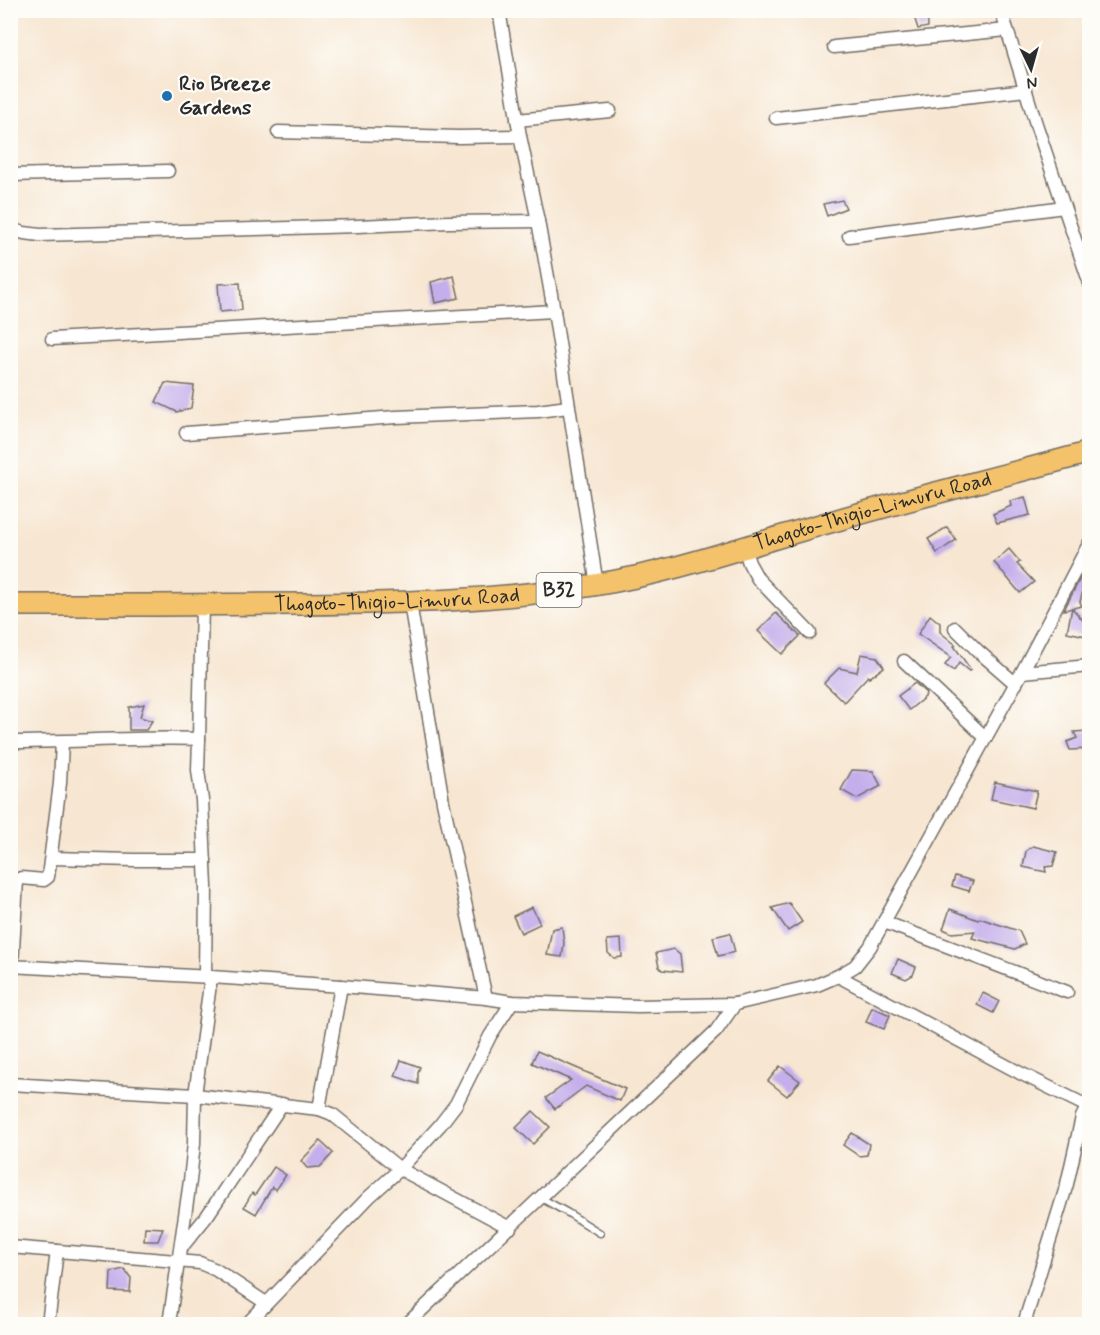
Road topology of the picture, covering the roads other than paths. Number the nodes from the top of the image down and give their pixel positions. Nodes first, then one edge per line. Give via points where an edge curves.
1 (499, 10) edge
2 (1001, 10) edge
3 (1007, 30) junction
4 (834, 47) dead end
5 (1026, 90) junction
6 (610, 111) dead end
7 (776, 118) dead end
8 (517, 120) junction
9 (278, 132) dead end
10 (520, 136) junction
11 (168, 171) dead end
12 (10, 175) edge
13 (1064, 207) junction
14 (538, 221) junction
15 (10, 229) edge
16 (849, 236) dead end
17 (1089, 284) edge
18 (554, 311) junction
19 (52, 339) dead end
20 (568, 407) junction
21 (186, 433) dead end
22 (1089, 452) edge
23 (1089, 542) edge
24 (744, 547) junction
25 (597, 585) junction
26 (410, 603) junction
27 (10, 605) edge
28 (202, 605) junction
29 (955, 628) dead end
30 (810, 633) dead end
31 (904, 661) dead end
32 (1089, 666) edge
33 (1019, 678) junction
34 (986, 738) junction
35 (200, 739) junction
36 (10, 742) edge
37 (62, 742) junction
38 (51, 858) junction
39 (205, 860) junction
40 (884, 922) junction
41 (11, 966) edge
42 (208, 976) junction
43 (838, 976) junction
44 (341, 986) junction
45 (1067, 992) dead end
46 (486, 998) junction
47 (512, 1002) junction
48 (735, 1004) junction
49 (10, 1084) edge
50 (195, 1095) junction
51 (1088, 1103) edge
52 (282, 1104) junction
53 (319, 1109) junction
54 (400, 1169) junction
55 (541, 1198) junction
56 (510, 1228) junction
57 (600, 1233) dead end
58 (10, 1247) edge
59 (57, 1251) junction
60 (180, 1256) junction
61 (266, 1304) junction
62 (48, 1324) edge
63 (169, 1324) edge
64 (247, 1324) edge
65 (407, 1324) edge
66 (1024, 1324) edge

1 - 8 street
2 - 3 street
3 - 4 street
3 - 5 street
5 - 7 street
5 - 13 street
6 - 8 street
8 - 10 street
9 - 10 street
10 - 14 street
11 - 12 street
13 - 16 street
13 - 17 street
14 - 15 street via 40,235
14 - 18 street
18 - 19 street
18 - 20 street
20 - 21 street
20 - 25 street
22 - 24 highway, Thogoto-Thigio-Limuru Road / B32
23 - 33 street
24 - 25 highway, Thogoto-Thigio-Limuru Road / B32 via 677,568
24 - 30 street via 758,579
25 - 26 highway, Thogoto-Thigio-Limuru Road / B32
26 - 28 highway, Thogoto-Thigio-Limuru Road / B32
26 - 46 street via 443,802
27 - 28 highway, Thogoto-Thigio-Limuru Road / B32
28 - 35 street
29 - 33 street via 978,651
31 - 34 street
32 - 33 street
33 - 34 street
34 - 40 street
35 - 37 street
35 - 39 street via 198,770
36 - 37 street
37 - 38 street
38 - 39 street
38 - 41 street via 46,879 17,880
39 - 42 street
40 - 43 street via 855,966
40 - 45 street
41 - 42 street
42 - 44 street
42 - 50 street
43 - 48 street via 817,985
43 - 51 street via 1020,1073
44 - 46 street
44 - 53 street
46 - 47 street
47 - 48 street
47 - 54 street via 456,1104
48 - 55 street via 716,1031
49 - 50 street
50 - 52 street
50 - 60 street via 194,1143
51 - 66 street
52 - 53 street
52 - 60 street
53 - 54 street via 332,1114
54 - 56 street
54 - 61 street
55 - 56 street
55 - 57 lane
56 - 65 street
58 - 59 street
59 - 60 street
59 - 62 street
60 - 61 street via 216,1270
60 - 63 street
61 - 64 street

